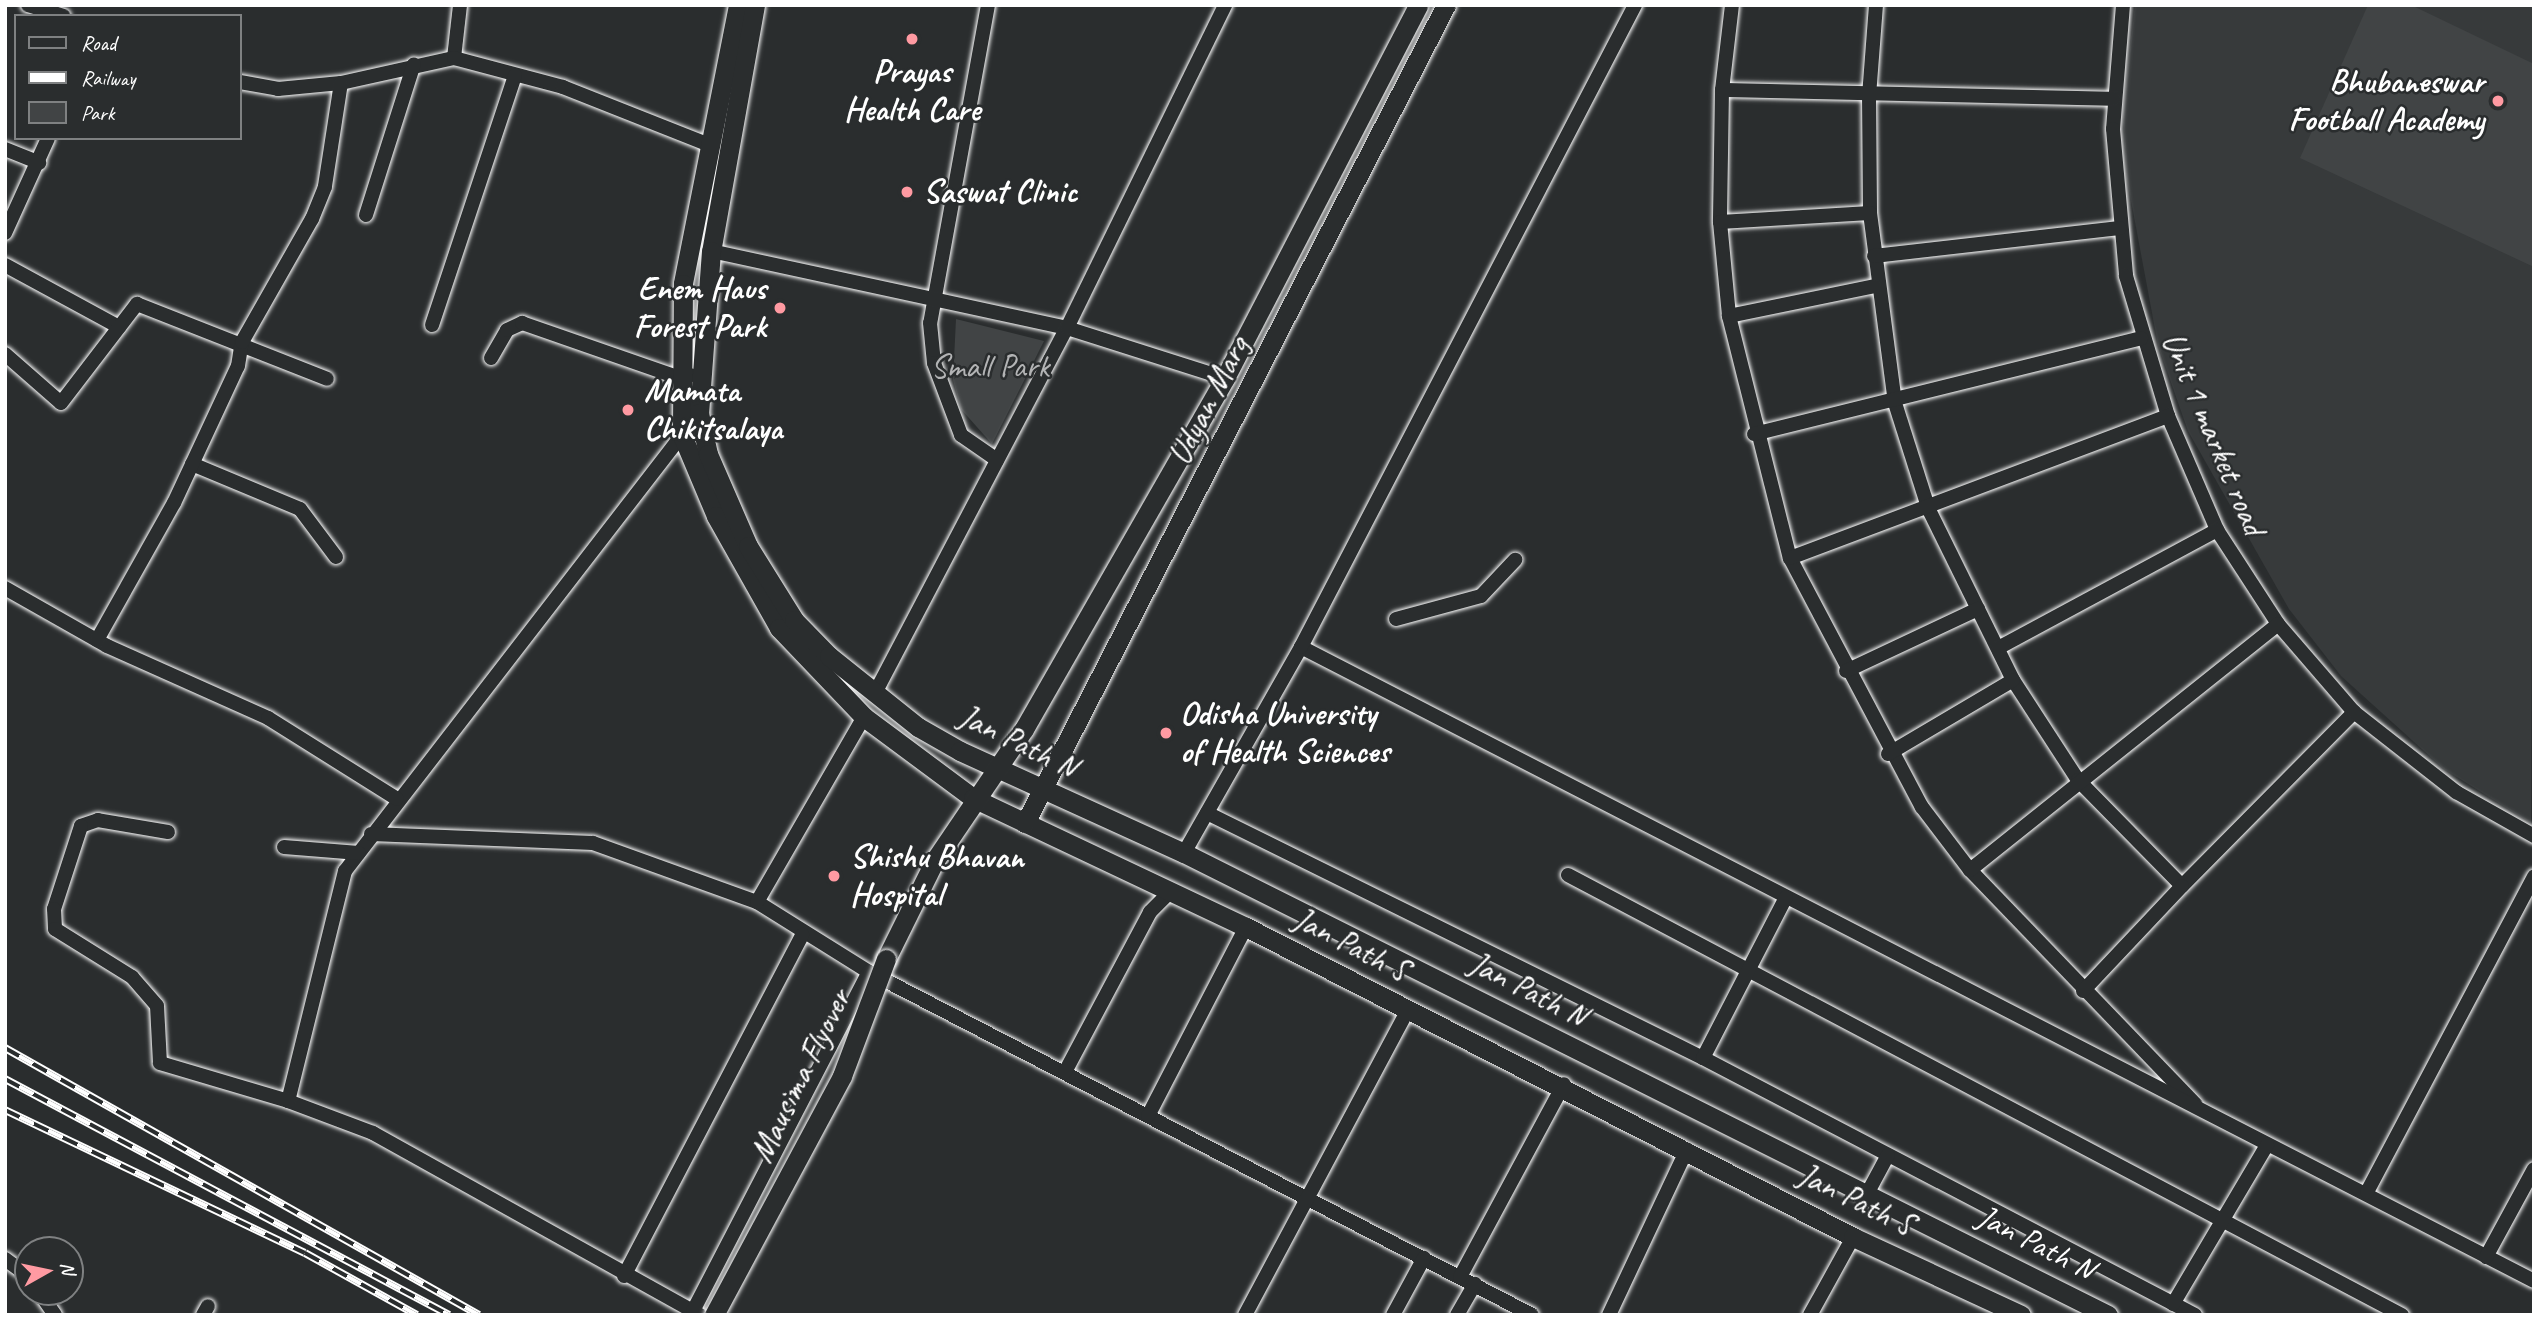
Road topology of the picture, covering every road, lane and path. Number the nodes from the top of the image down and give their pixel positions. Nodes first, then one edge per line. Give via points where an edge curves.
1 (28, 5) edge
2 (460, 5) edge
3 (738, 5) edge
4 (755, 5) edge
5 (988, 5) edge
6 (1225, 5) edge
7 (1418, 5) edge
8 (1446, 5) edge
9 (1635, 5) edge
10 (1732, 5) edge
11 (1876, 5) edge
12 (2123, 5) edge
13 (57, 14) edge
14 (454, 58) junction
15 (414, 64) junction
16 (515, 75) junction
17 (242, 82) edge
18 (341, 83) junction
19 (1722, 90) junction
20 (1869, 94) junction
21 (2114, 99) junction
22 (47, 140) edge
23 (712, 146) junction
24 (5, 149) edge
25 (39, 163) junction
26 (1870, 213) junction
27 (366, 215) dead end
28 (1720, 222) junction
29 (2119, 228) junction
30 (5, 233) edge
31 (711, 251) junction
32 (1874, 256) junction
33 (5, 265) edge
34 (1875, 286) junction
35 (932, 301) junction
36 (1729, 316) junction
37 (432, 325) dead end
38 (118, 327) junction
39 (1067, 328) junction
40 (2141, 338) junction
41 (242, 342) junction
42 (5, 354) edge
43 (491, 358) dead end
44 (689, 375) junction
45 (1226, 378) junction
46 (327, 379) dead end
47 (1895, 403) junction
48 (2168, 416) junction
49 (1754, 434) junction
50 (682, 435) junction
51 (997, 460) junction
52 (192, 464) junction
53 (1929, 510) junction
54 (2217, 530) junction
55 (337, 557) dead end
56 (1790, 558) junction
57 (1515, 560) dead end
58 (5, 588) edge
59 (1978, 609) junction
60 (1396, 619) dead end
61 (2278, 624) junction
62 (97, 640) junction
63 (1301, 647) junction
64 (1998, 648) junction
65 (1846, 671) junction
66 (2013, 680) junction
67 (875, 693) junction
68 (2354, 712) junction
69 (864, 717) junction
70 (1888, 754) junction
71 (996, 768) junction
72 (2078, 780) junction
73 (1041, 791) junction
74 (397, 799) junction
75 (973, 799) junction
76 (1207, 813) junction
77 (1025, 823) junction
78 (168, 832) dead end
79 (372, 834) junction
80 (2534, 836) edge
81 (284, 847) dead end
82 (359, 853) junction
83 (1184, 853) junction
84 (1970, 870) junction
85 (1567, 875) dead end
86 (2534, 876) edge
87 (2182, 886) junction
88 (1168, 894) junction
89 (1786, 897) junction
90 (757, 902) junction
91 (1246, 927) junction
92 (802, 935) junction
93 (1748, 971) junction
94 (869, 972) junction
95 (2083, 991) junction
96 (1408, 1010) junction
97 (1703, 1058) junction
98 (1065, 1072) junction
99 (1564, 1084) junction
100 (288, 1101) junction
101 (2204, 1113) junction
102 (1148, 1116) junction
103 (2267, 1145) junction
104 (1686, 1149) junction
105 (1888, 1155) junction
106 (2534, 1169) edge
107 (2367, 1192) junction
108 (1867, 1194) junction
109 (1311, 1197) junction
110 (2224, 1224) junction
111 (1853, 1237) junction
112 (2486, 1257) junction
113 (1424, 1258) junction
114 (624, 1276) junction
115 (1460, 1277) junction
116 (2534, 1281) edge
117 (1475, 1284) junction
118 (2173, 1304) junction
119 (697, 1313) edge
120 (1528, 1314) edge
121 (714, 1315) edge
122 (1245, 1315) edge
123 (1393, 1315) edge
124 (1457, 1315) edge
125 (1609, 1315) edge
126 (1810, 1315) edge
127 (2021, 1315) edge
128 (2108, 1315) edge
129 (2195, 1315) edge
130 (2402, 1315) edge

1 - 13 street
2 - 14 street
3 - 23 street
4 - 31 street
5 - 35 street
6 - 39 street
7 - 45 street, Udyan Marg
8 - 73 street, Udyan Marg
9 - 63 street
10 - 19 street
11 - 20 street
12 - 21 street, Unit 1 market road
14 - 15 street
14 - 16 street
15 - 18 street
15 - 27 street
16 - 23 street via 563,87
16 - 37 street
17 - 18 street via 278,89
18 - 41 street via 326,186
19 - 20 street
19 - 28 street
20 - 21 street
20 - 26 street
21 - 29 street, Unit 1 market road
22 - 25 street
23 - 44 street via 683,284
24 - 25 street
25 - 30 street
26 - 28 street
26 - 32 street
28 - 36 street
29 - 32 street
29 - 40 street, Unit 1 market road
31 - 35 street
31 - 44 street
32 - 34 street
33 - 38 street
34 - 36 street
34 - 47 street
35 - 39 street
35 - 51 street via 934,363 944,400 961,435
36 - 49 street
38 - 41 street via 137,304
38 - 42 street via 61,403
39 - 45 street
39 - 51 street
40 - 47 street
40 - 48 street, Unit 1 market road
41 - 46 street
41 - 52 street via 238,366
43 - 44 street via 507,330 522,323
44 - 50 street
44 - 67 street, Jan Path N via 708,454 760,568 794,620
45 - 71 street, Udyan Marg
47 - 49 street
47 - 53 street
48 - 53 street
48 - 54 street, Unit 1 market road
49 - 56 street
50 - 69 street, Jan Path S via 716,516 779,628
50 - 74 street
51 - 67 street
52 - 55 street via 300,509
52 - 62 street
53 - 56 street
53 - 59 street
54 - 61 street, Unit 1 market road
54 - 64 street
56 - 65 street
57 - 60 street via 1480,596
58 - 62 street
59 - 64 street
59 - 65 street
61 - 68 street, Unit 1 market road
61 - 72 street
62 - 74 street via 268,719
63 - 76 street
63 - 89 street
64 - 66 street
65 - 70 street
66 - 70 street
66 - 72 street
67 - 71 street, Jan Path N via 918,727
68 - 80 street, Unit 1 market road via 2456,792
68 - 87 street
69 - 75 street, Jan Path S
69 - 90 street
70 - 84 street
71 - 73 street, Jan Path N
71 - 75 street, Udyan Marg
72 - 84 street
72 - 87 street
73 - 77 street, Udyan Marg
73 - 83 street, Jan Path N
74 - 79 street
75 - 77 street, Jan Path S
75 - 121 street, Mausima Flyover, bridge via 935,860 886,959 842,1076
76 - 83 street
76 - 97 street
77 - 88 street, Jan Path S
78 - 100 street via 98,820 81,825 54,909 55,929 132,977 157,1006 160,1063
79 - 82 street
79 - 90 street via 593,843
81 - 82 street
82 - 100 street via 327,924 306,1047
83 - 108 street, Jan Path N
84 - 95 street
85 - 93 street
86 - 107 street
87 - 95 street
88 - 91 street, Jan Path S
88 - 98 street via 1150,912
89 - 93 street
89 - 101 street
90 - 92 street
91 - 96 street, Jan Path S
91 - 102 street
92 - 94 street
92 - 114 street
93 - 97 street
93 - 110 street
94 - 98 street
94 - 119 street
95 - 101 street
96 - 99 street, Jan Path S
96 - 109 street
97 - 105 street
98 - 102 street
99 - 104 street, Jan Path S
99 - 115 street
100 - 114 street via 373,1133
101 - 103 street
102 - 109 street
103 - 107 street
103 - 110 street
104 - 111 street, Jan Path S
104 - 125 street
105 - 108 street
105 - 118 street
106 - 112 street
107 - 112 street
108 - 128 street, Jan Path N
109 - 113 street
109 - 122 street
110 - 118 street
110 - 130 street
111 - 126 street
111 - 127 street, Jan Path S
112 - 116 street
113 - 115 street
113 - 123 street
114 - 119 street
115 - 117 street
117 - 120 street
117 - 124 street
118 - 129 street

